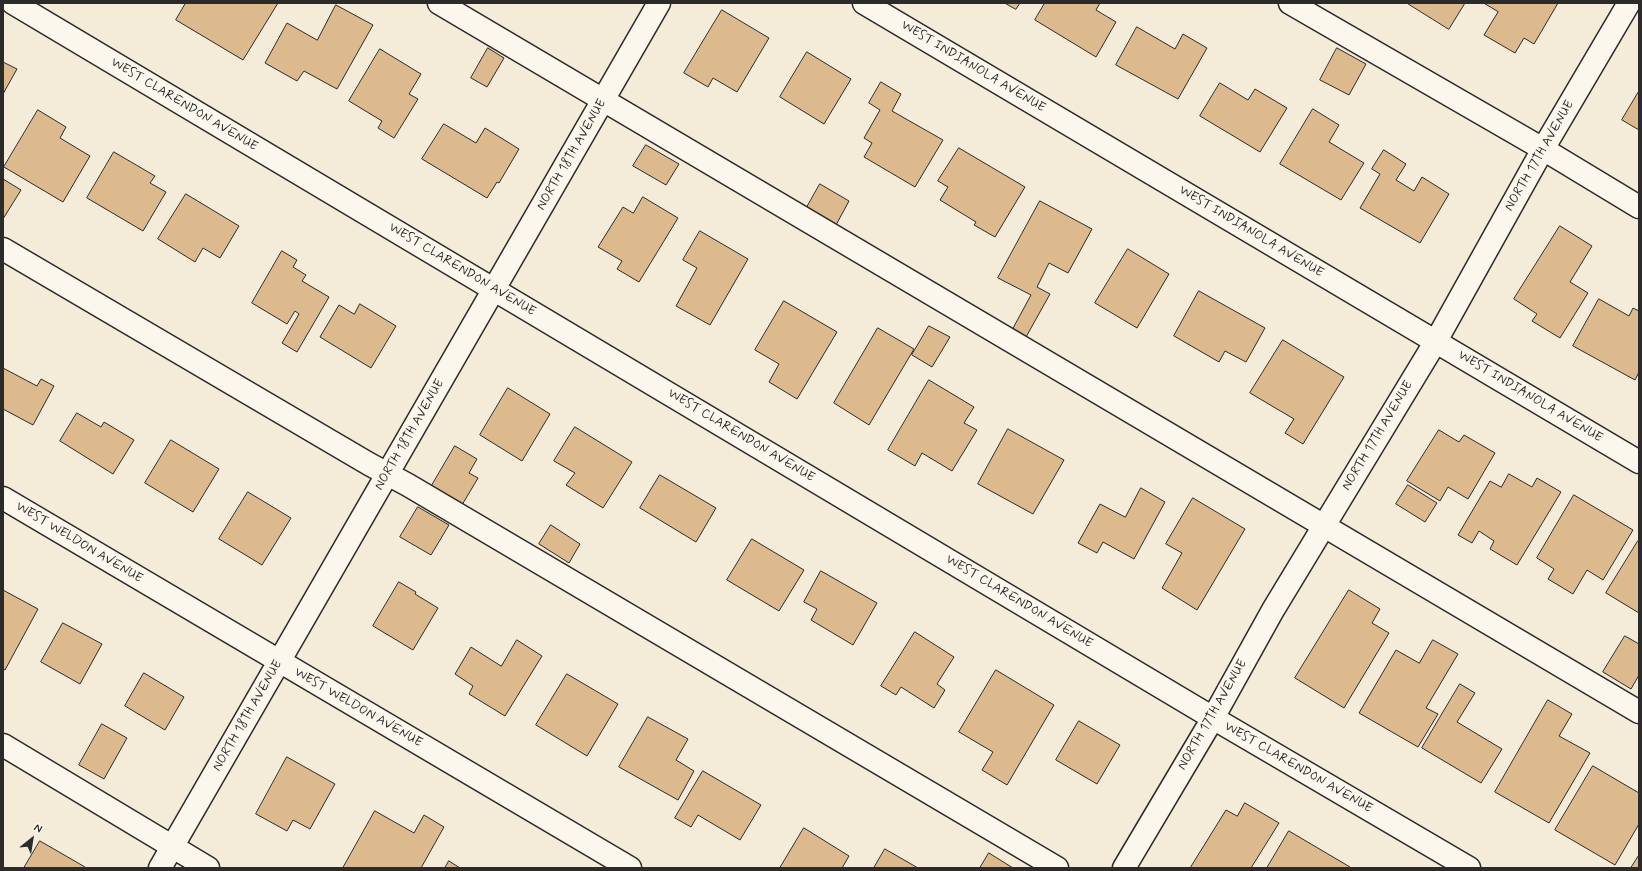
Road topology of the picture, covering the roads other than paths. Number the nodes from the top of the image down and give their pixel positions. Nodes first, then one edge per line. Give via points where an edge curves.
1 (13, 3) edge
2 (439, 3) edge
3 (660, 3) edge
4 (864, 3) edge
5 (1290, 3) edge
6 (1629, 3) edge
7 (603, 101) junction
8 (1543, 149) junction
9 (1639, 207) edge
10 (3, 249) edge
11 (494, 289) junction
12 (1436, 341) junction
13 (1639, 462) edge
14 (387, 475) junction
15 (3, 498) edge
16 (1324, 526) junction
17 (279, 662) junction
18 (1639, 712) edge
19 (1213, 718) junction
20 (3, 745) edge
21 (172, 847) junction
22 (160, 868) edge
23 (208, 868) edge
24 (630, 868) edge
25 (1057, 868) edge
26 (1124, 868) edge
27 (1469, 868) edge

1 - 11 street, WEST CLARENDON AVENUE
2 - 7 street
3 - 7 street, NORTH 18TH AVENUE
4 - 12 street, WEST INDIANOLA AVENUE
5 - 8 street
6 - 8 street, NORTH 17TH AVENUE
7 - 11 street, NORTH 18TH AVENUE
7 - 16 street
8 - 9 street
8 - 12 street, NORTH 17TH AVENUE
10 - 14 street
11 - 14 street, NORTH 18TH AVENUE
11 - 19 street, WEST CLARENDON AVENUE
12 - 13 street, WEST INDIANOLA AVENUE
12 - 16 street, NORTH 17TH AVENUE
14 - 17 street, NORTH 18TH AVENUE
14 - 25 street
15 - 17 street, WEST WELDON AVENUE
16 - 18 street
16 - 19 street, NORTH 17TH AVENUE via 1273,610
17 - 21 street, NORTH 18TH AVENUE
17 - 24 street, WEST WELDON AVENUE
19 - 26 street, NORTH 17TH AVENUE
19 - 27 street, WEST CLARENDON AVENUE
20 - 21 street
21 - 22 street, NORTH 18TH AVENUE
21 - 23 street

